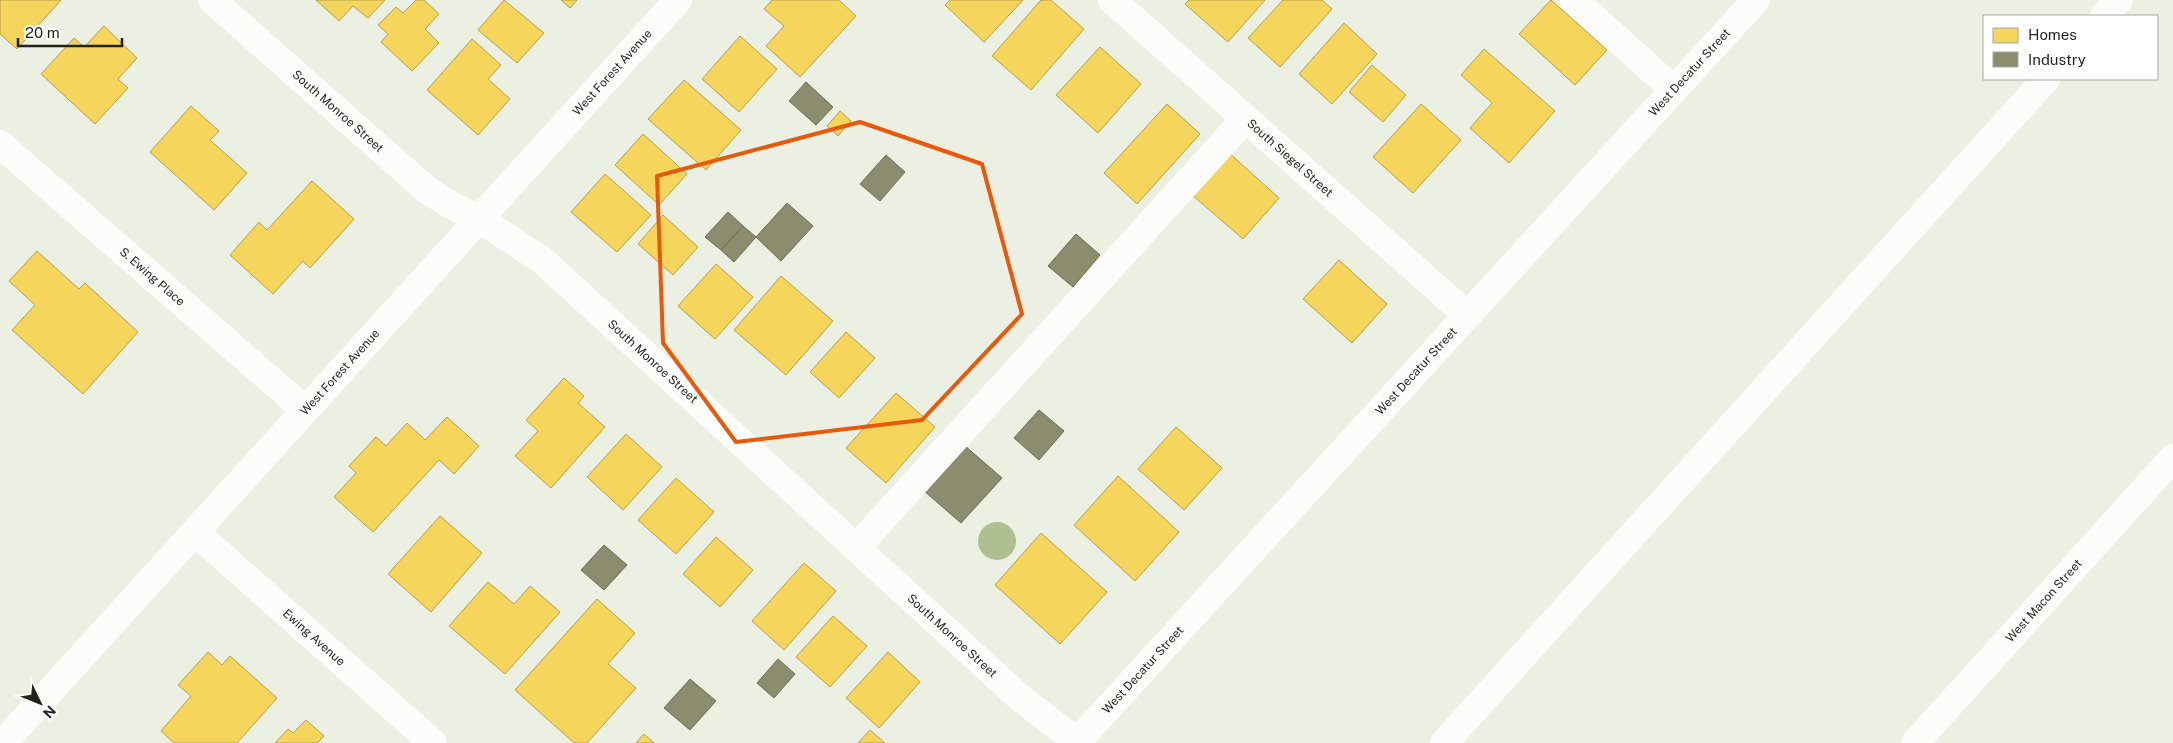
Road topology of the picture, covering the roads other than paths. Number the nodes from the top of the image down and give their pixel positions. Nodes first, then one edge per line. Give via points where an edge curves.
1 (212, 0) edge
2 (678, 0) edge
3 (1112, 0) edge
4 (1574, 0) edge
5 (1756, 0) edge
6 (2119, 0) edge
7 (2105, 15) edge
8 (2045, 80) edge
9 (1674, 90) junction
10 (1245, 118) junction
11 (0, 144) edge
12 (478, 218) junction
13 (1467, 316) junction
14 (304, 410) junction
15 (2173, 458) edge
16 (194, 532) junction
17 (856, 548) junction
18 (1077, 742) edge
19 (2, 743) edge
20 (433, 743) edge
21 (1444, 743) edge
22 (1915, 743) edge

1 - 12 street, South Monroe Street via 428,190
2 - 12 street, West Forest Avenue
3 - 10 street, South Siegel Street
4 - 9 street
5 - 9 street, West Decatur Street
6 - 7 street
8 - 21 street
9 - 13 street, West Decatur Street
10 - 13 street, South Siegel Street
10 - 17 street
11 - 14 street, S. Ewing Place
12 - 14 street, West Forest Avenue
12 - 17 street, South Monroe Street via 542,260
13 - 18 street, West Decatur Street
14 - 16 street, West Forest Avenue
15 - 22 street, West Macon Street
16 - 19 street, West Forest Avenue
16 - 20 street, Ewing Avenue
17 - 18 street, South Monroe Street via 1019,697

